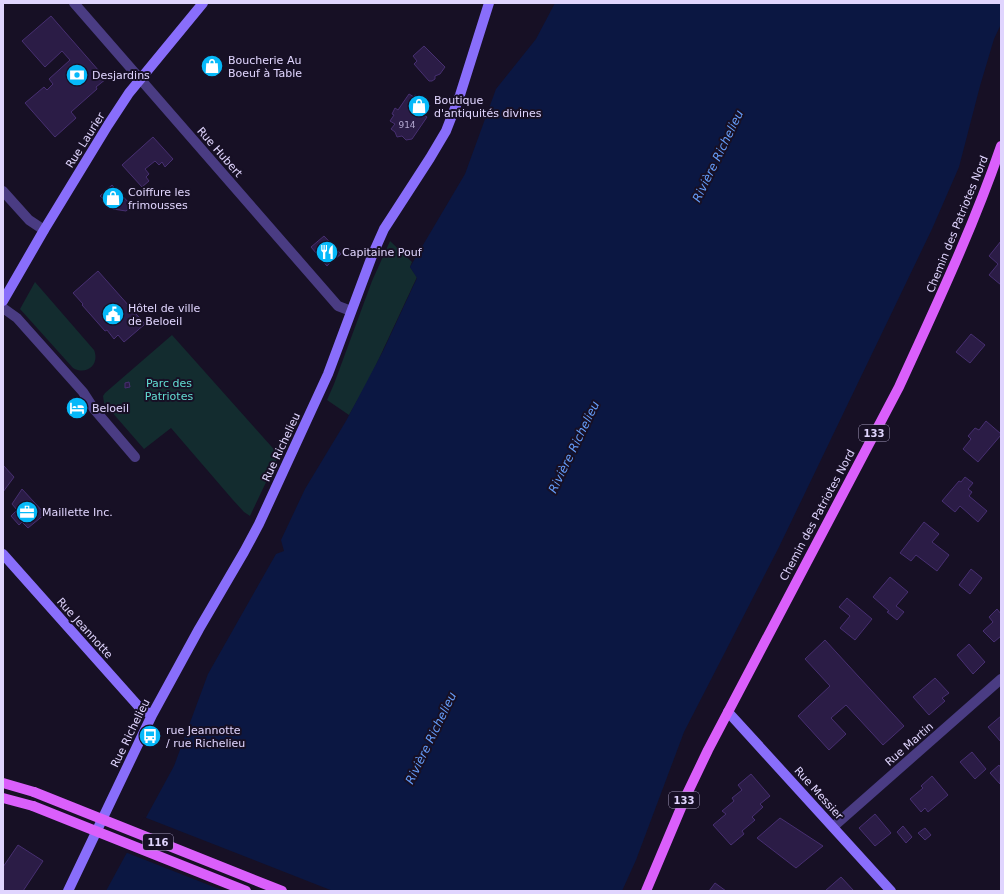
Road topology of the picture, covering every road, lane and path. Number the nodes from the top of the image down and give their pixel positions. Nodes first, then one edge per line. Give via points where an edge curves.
1 (74, 3) edge
2 (203, 3) edge
3 (490, 3) edge
4 (141, 79) junction
5 (1001, 146) edge
6 (999, 162) edge
7 (3, 191) edge
8 (44, 230) junction
9 (3, 301) edge
10 (3, 308) edge
11 (351, 311) junction
12 (135, 457) dead end
13 (3, 554) edge
14 (1001, 679) edge
15 (728, 712) junction
16 (152, 715) junction
17 (3, 783) edge
18 (3, 798) edge
19 (833, 827) junction
20 (68, 891) edge
21 (246, 891) edge
22 (282, 891) edge
23 (646, 891) edge
24 (891, 891) edge

1 - 4 street, Rue Hubert
2 - 4 main road, Rue Laurier
3 - 11 main road, Rue Richelieu via 446,131 384,229
4 - 8 main road, Rue Laurier via 92,150
4 - 11 street, Rue Hubert via 338,306
5 - 6 main road, Chemin des Patriotes Nord / 133
6 - 15 main road, Chemin des Patriotes Nord / 133 via 898,387
7 - 8 street via 29,220
8 - 9 main road, Rue Laurier
10 - 12 street via 17,318 83,392 94,410
11 - 16 main road, Rue Richelieu via 320,392 259,524
13 - 16 main road, Rue Jeannotte via 140,708
14 - 19 street, Rue Martin
15 - 19 main road, Rue Messier
15 - 23 main road, Chemin des Patriotes Nord / 133 via 686,796
16 - 20 main road, Rue Richelieu
17 - 22 main road, 116, bridge via 34,792
18 - 21 main road, 116, bridge via 33,806
19 - 24 main road, Rue Messier

